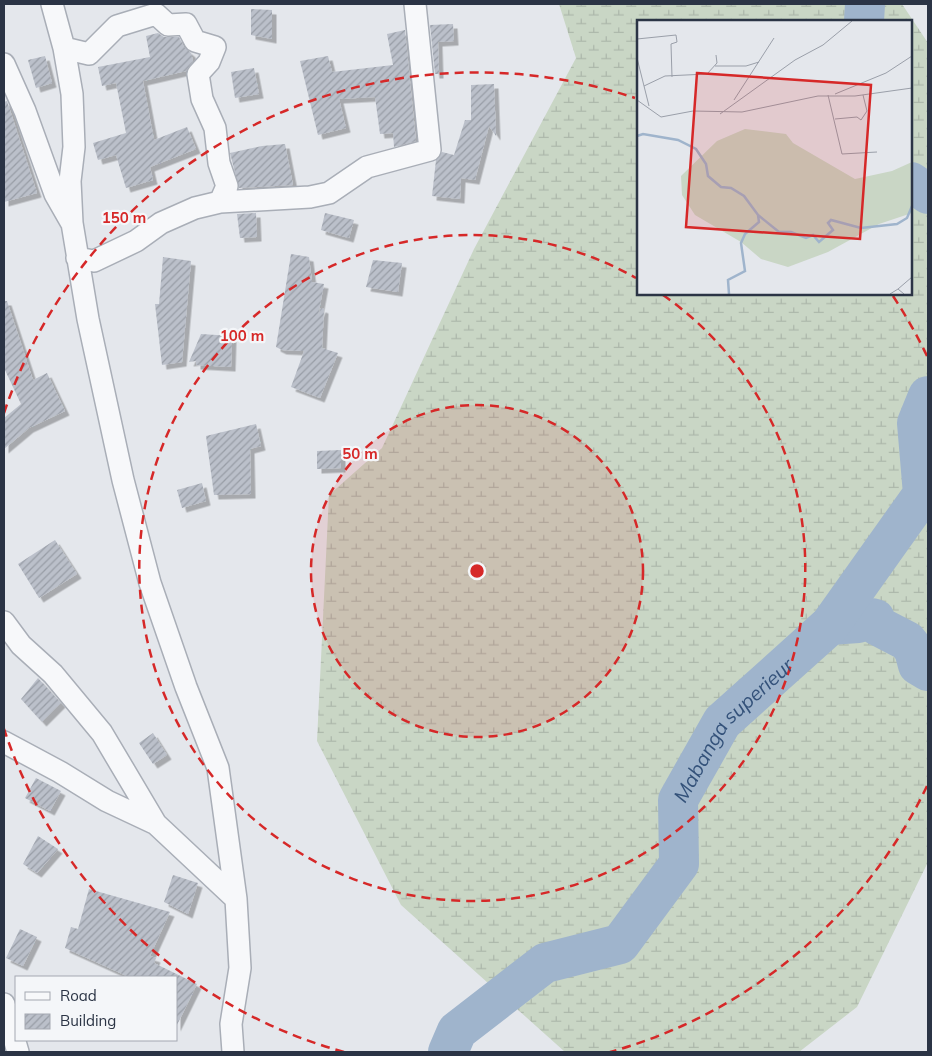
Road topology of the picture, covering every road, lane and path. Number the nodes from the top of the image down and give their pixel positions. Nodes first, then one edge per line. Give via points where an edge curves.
1 (52, 4) edge
2 (415, 4) edge
3 (64, 48) junction
4 (4, 64) edge
5 (220, 202) junction
6 (72, 223) junction
7 (77, 258) junction
8 (4, 622) edge
9 (4, 742) edge
10 (156, 824) junction
11 (236, 899) junction
12 (4, 1004) edge
13 (18, 1052) edge
14 (233, 1052) edge

1 - 3 street
2 - 5 street via 430,150 367,167 329,192 310,197
3 - 5 street via 89,54 117,26 156,14 168,25 186,24 195,41 215,47 209,62 198,74 202,99 215,128 219,163 226,186
3 - 6 street via 72,94
4 - 6 street via 55,194
5 - 7 street via 195,208 161,223 136,241 94,261
6 - 7 street
7 - 11 street via 123,480 150,584 218,768
8 - 10 street via 102,733
9 - 10 street via 107,801
10 - 11 street
11 - 14 street via 240,968 231,1024
12 - 13 street

